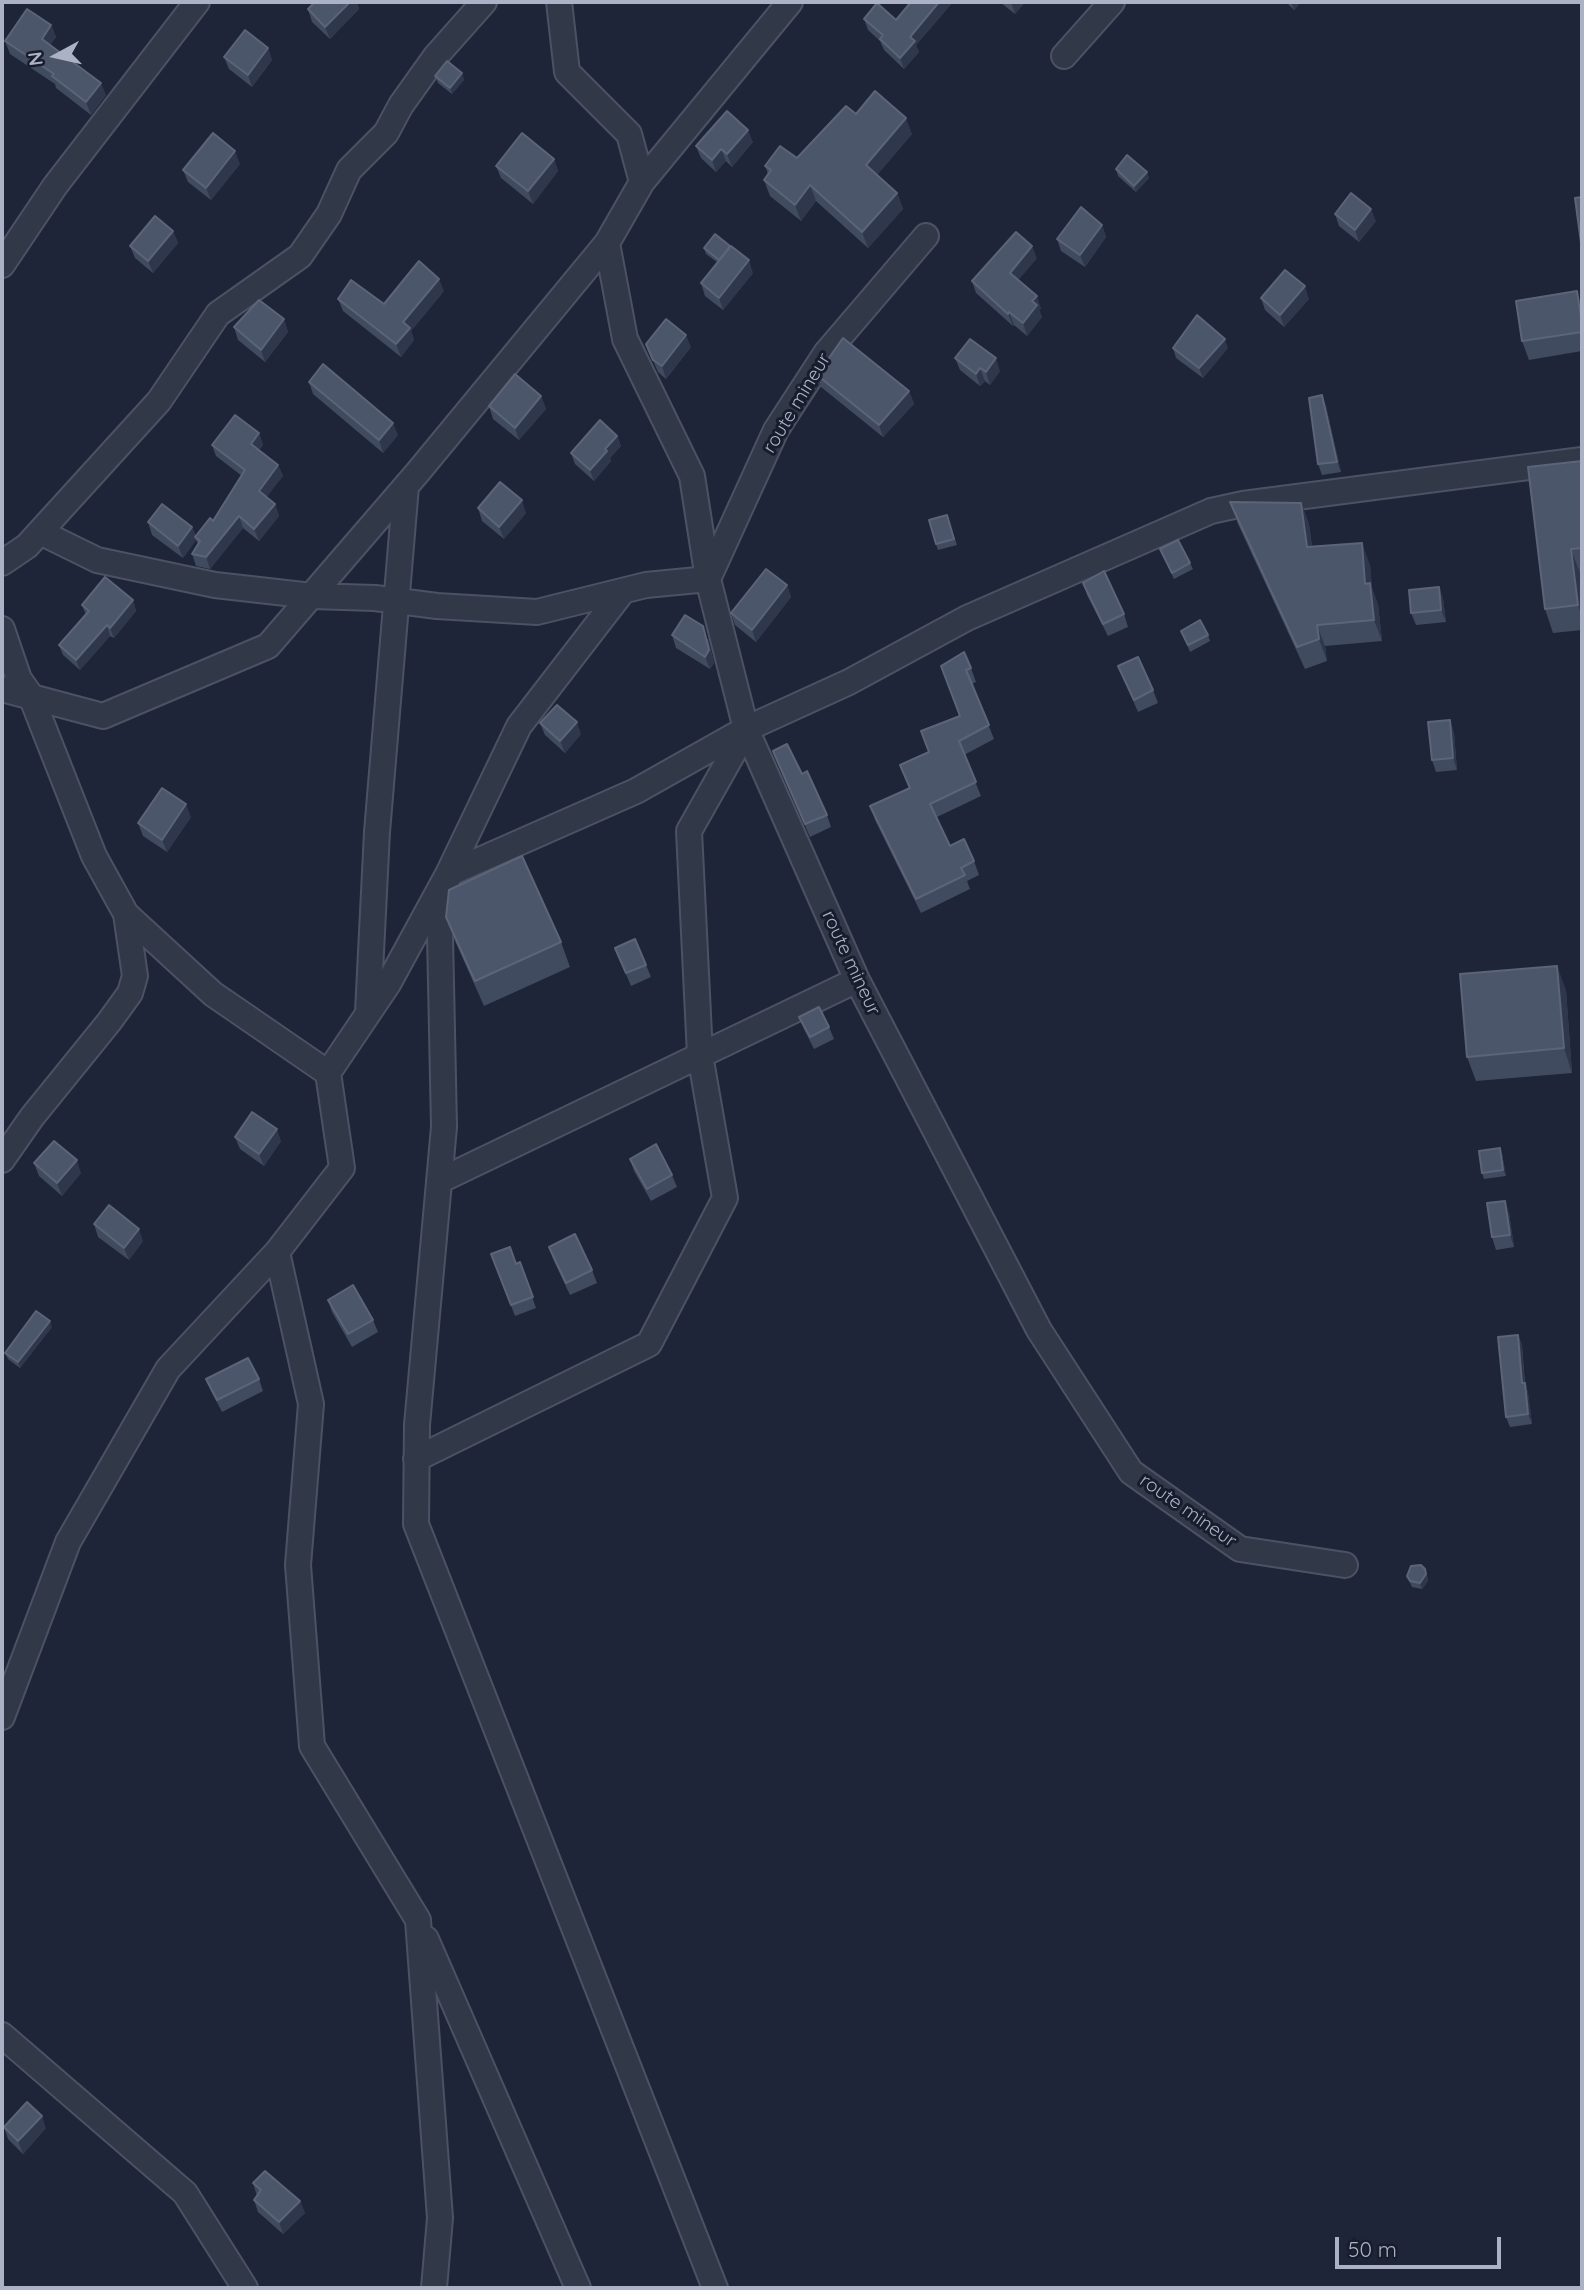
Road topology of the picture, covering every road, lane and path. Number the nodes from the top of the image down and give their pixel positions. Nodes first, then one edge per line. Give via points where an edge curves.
1 (197, 2) edge
2 (484, 2) edge
3 (559, 2) edge
4 (790, 2) edge
5 (1112, 2) edge
6 (1064, 56) dead end
7 (642, 182) junction
8 (926, 236) dead end
9 (607, 243) junction
10 (2, 265) edge
11 (1582, 460) edge
12 (406, 486) junction
13 (40, 531) junction
14 (2, 563) edge
15 (708, 579) junction
16 (623, 591) junction
17 (312, 596) junction
18 (396, 601) junction
19 (2, 629) edge
20 (2, 689) edge
21 (32, 696) junction
22 (746, 729) junction
23 (448, 874) junction
24 (126, 914) junction
25 (857, 980) junction
26 (368, 1014) junction
27 (700, 1055) junction
28 (328, 1073) junction
29 (2, 1160) edge
30 (439, 1181) junction
31 (278, 1252) junction
32 (416, 1459) junction
33 (1345, 1565) dead end
34 (2, 1717) edge
35 (418, 1920) junction
36 (2, 2035) edge
37 (245, 2288) edge
38 (433, 2288) edge
39 (578, 2288) edge
40 (715, 2288) edge

1 - 10 street via 55,186
2 - 13 street via 436,56 386,133 349,170 328,214 300,256 218,314 159,401
3 - 7 street via 567,72 629,134
4 - 7 street
5 - 6 street
7 - 9 street
8 - 15 street, route mineur via 825,353 776,430
9 - 12 street
9 - 15 street via 625,339 692,476
11 - 22 street via 1211,511 967,618 849,682
12 - 17 street
12 - 18 street
13 - 14 street
13 - 17 street via 97,560 215,585
15 - 16 street
15 - 22 street, route mineur
16 - 18 street via 537,612
16 - 23 street via 519,726
17 - 18 street
17 - 21 street via 268,646 103,716
18 - 26 street
19 - 21 street via 19,679
20 - 21 street
21 - 24 street via 94,856
22 - 23 street via 636,792
22 - 25 street, route mineur
22 - 27 street via 689,831
23 - 26 street
23 - 30 street via 440,935 444,1127
24 - 28 street via 214,995
24 - 29 street via 135,976 130,993
25 - 27 street
25 - 33 street, route mineur via 1039,1330 1131,1472 1240,1549
26 - 28 street
27 - 30 street
27 - 32 street via 725,1198 649,1344
28 - 31 street via 342,1168
30 - 32 street
31 - 34 street via 168,1369 68,1542
31 - 35 street via 312,1404 298,1565 312,1746
32 - 40 street via 416,1524
35 - 38 street via 440,2218
35 - 39 street
36 - 37 street via 185,2193

